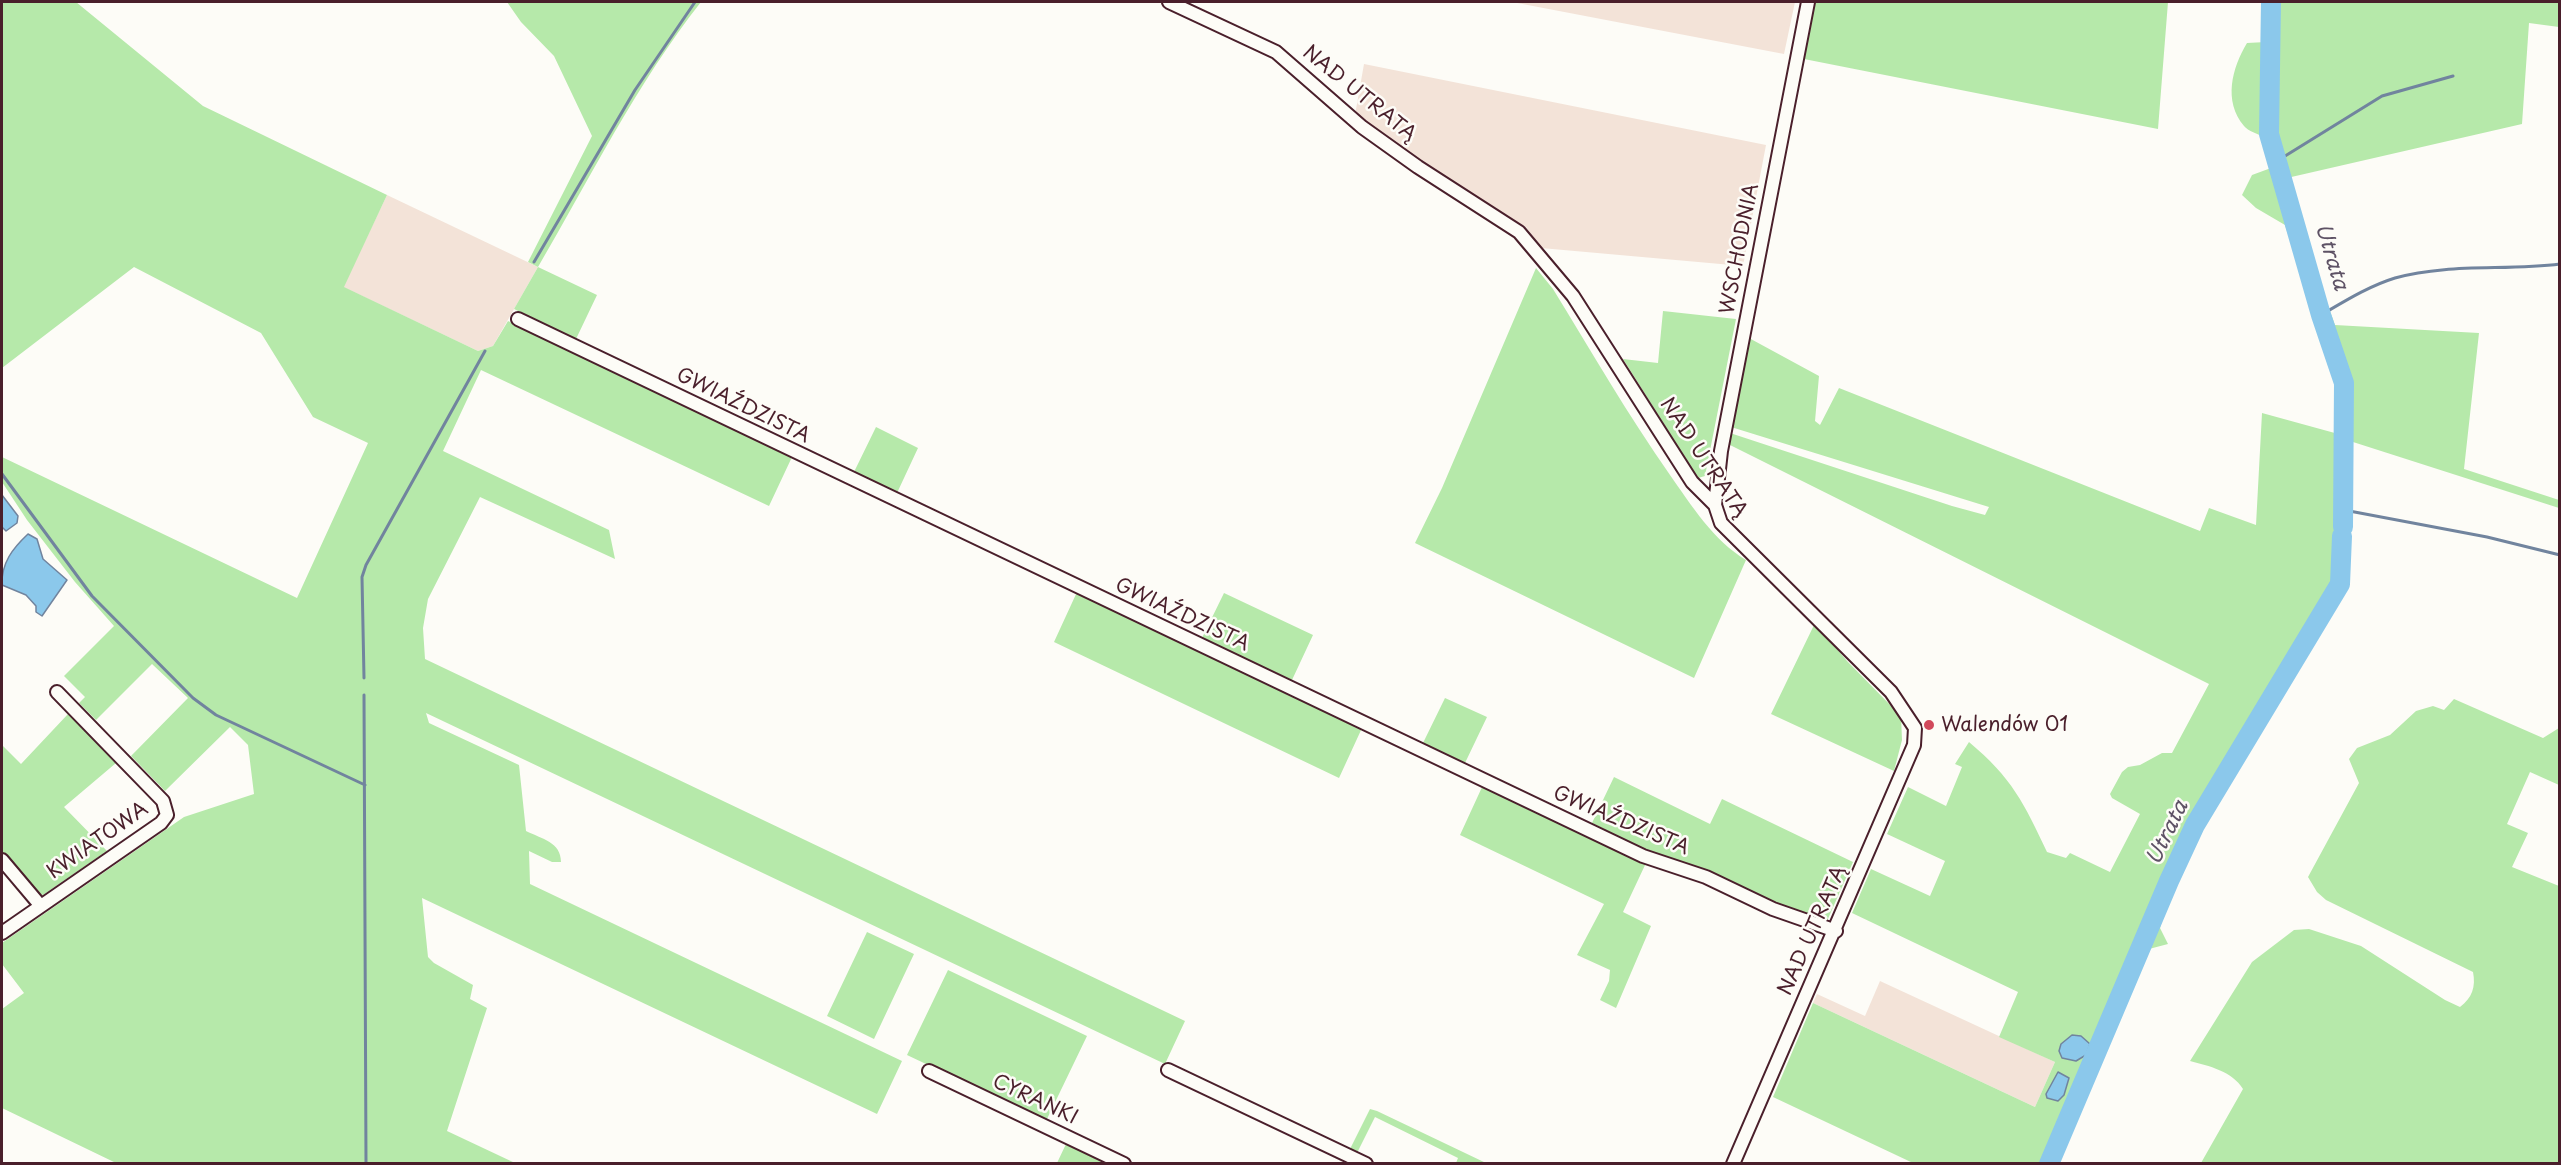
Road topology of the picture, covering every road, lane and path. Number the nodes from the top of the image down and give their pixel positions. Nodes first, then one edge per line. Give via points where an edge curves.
1 (1169, 2) edge
2 (1808, 2) edge
3 (518, 319) dead end
4 (1714, 505) junction
5 (57, 692) dead end
6 (2, 860) edge
7 (40, 905) junction
8 (1836, 931) junction
9 (2, 933) edge
10 (1168, 1070) dead end
11 (929, 1071) dead end
12 (1124, 1164) edge
13 (1366, 1164) edge
14 (1733, 1164) edge

1 - 4 street, NAD UTRATĄ via 1276,52 1362,127 1519,232 1573,296 1692,482
2 - 4 street, WSCHODNIA via 1721,451
3 - 8 street, GWIAŹDZISTA via 1643,856 1706,877 1773,909
4 - 8 street, NAD UTRATĄ via 1720,523 1891,692 1915,728 1914,745
5 - 7 street, KWIATOWA via 163,801 167,815 161,823
6 - 7 street
7 - 9 street, KWIATOWA
8 - 14 street, NAD UTRATĄ
10 - 13 street
11 - 12 street, CYRANKI

